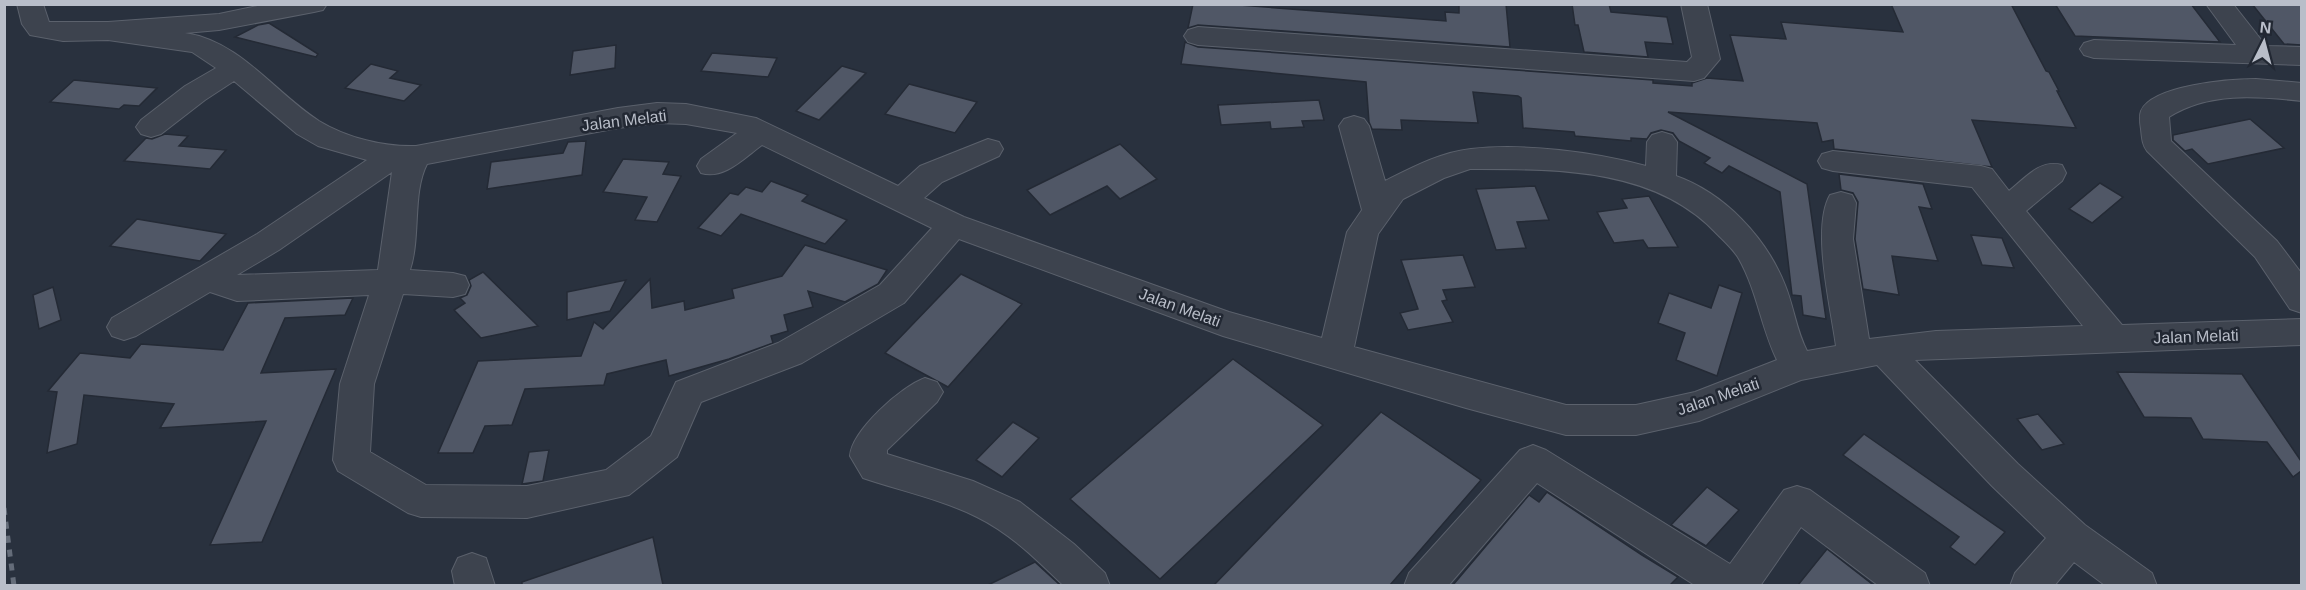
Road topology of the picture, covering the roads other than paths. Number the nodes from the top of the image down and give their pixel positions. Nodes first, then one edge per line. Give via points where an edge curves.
1 (30, 4) edge
2 (314, 4) edge
3 (1694, 4) edge
4 (2219, 4) edge
5 (108, 31) junction
6 (1198, 36) dead end
7 (2094, 49) dead end
8 (2258, 55) junction
9 (2301, 56) edge
10 (236, 68) junction
11 (166, 86) dead end
12 (2301, 92) edge
13 (195, 93) junction
14 (1354, 126) dead end
15 (151, 127) dead end
16 (759, 132) junction
17 (1662, 142) dead end
18 (988, 149) dead end
19 (405, 157) junction
20 (1833, 161) dead end
21 (712, 166) dead end
22 (2051, 172) dead end
23 (1660, 183) junction
24 (902, 200) junction
25 (1840, 203) dead end
26 (2007, 210) junction
27 (1378, 211) junction
28 (953, 225) junction
29 (206, 278) junction
30 (391, 281) junction
31 (453, 285) dead end
32 (2301, 300) edge
33 (124, 327) dead end
34 (2301, 332) edge
35 (2113, 338) junction
36 (1869, 353) junction
37 (1335, 356) junction
38 (1797, 367) junction
39 (925, 392) dead end
40 (2071, 537) junction
41 (1091, 585) edge
42 (1423, 585) edge
43 (1731, 585) edge
44 (1737, 585) edge
45 (1911, 585) edge
46 (2029, 585) edge
47 (2138, 585) edge

1 - 5 street via 40,29
2 - 5 street via 219,22
3 - 6 street via 1706,59 1694,72
4 - 8 street
5 - 10 street, Jalan Melati via 199,44
7 - 8 street
8 - 9 street
10 - 13 street
10 - 19 street, Jalan Melati via 307,127 328,139
11 - 13 street
12 - 32 street via 2268,88 2219,90 2179,99 2154,113 2157,144 2266,249
13 - 15 street
14 - 27 street
16 - 19 street, Jalan Melati via 728,121 657,113
16 - 21 street
16 - 24 street, Jalan Melati
17 - 23 street
18 - 24 street via 931,174
19 - 29 street
19 - 30 street via 402,224
20 - 26 street via 1981,177
22 - 26 street
23 - 27 street via 1581,162 1470,159 1433,170 1392,191
23 - 38 street via 1679,189 1719,216 1749,248 1769,285 1782,335
24 - 28 street, Jalan Melati
25 - 36 street via 1837,239
26 - 35 street
27 - 37 street via 1363,232
28 - 30 street via 892,294 790,353 688,392 664,446 616,484 527,502 421,501 351,460 357,384
28 - 37 street, Jalan Melati via 1222,323
29 - 30 street via 237,288
29 - 33 street
30 - 31 street
34 - 35 street, Jalan Melati
35 - 36 street, Jalan Melati via 1936,344
36 - 38 street, Jalan Melati
36 - 40 street
37 - 38 street, Jalan Melati via 1566,420 1636,420 1699,406
39 - 41 street via 872,442 868,459 876,467 965,495 1004,512
40 - 46 street
40 - 47 street
42 - 43 street via 1533,461
44 - 45 street via 1797,502

